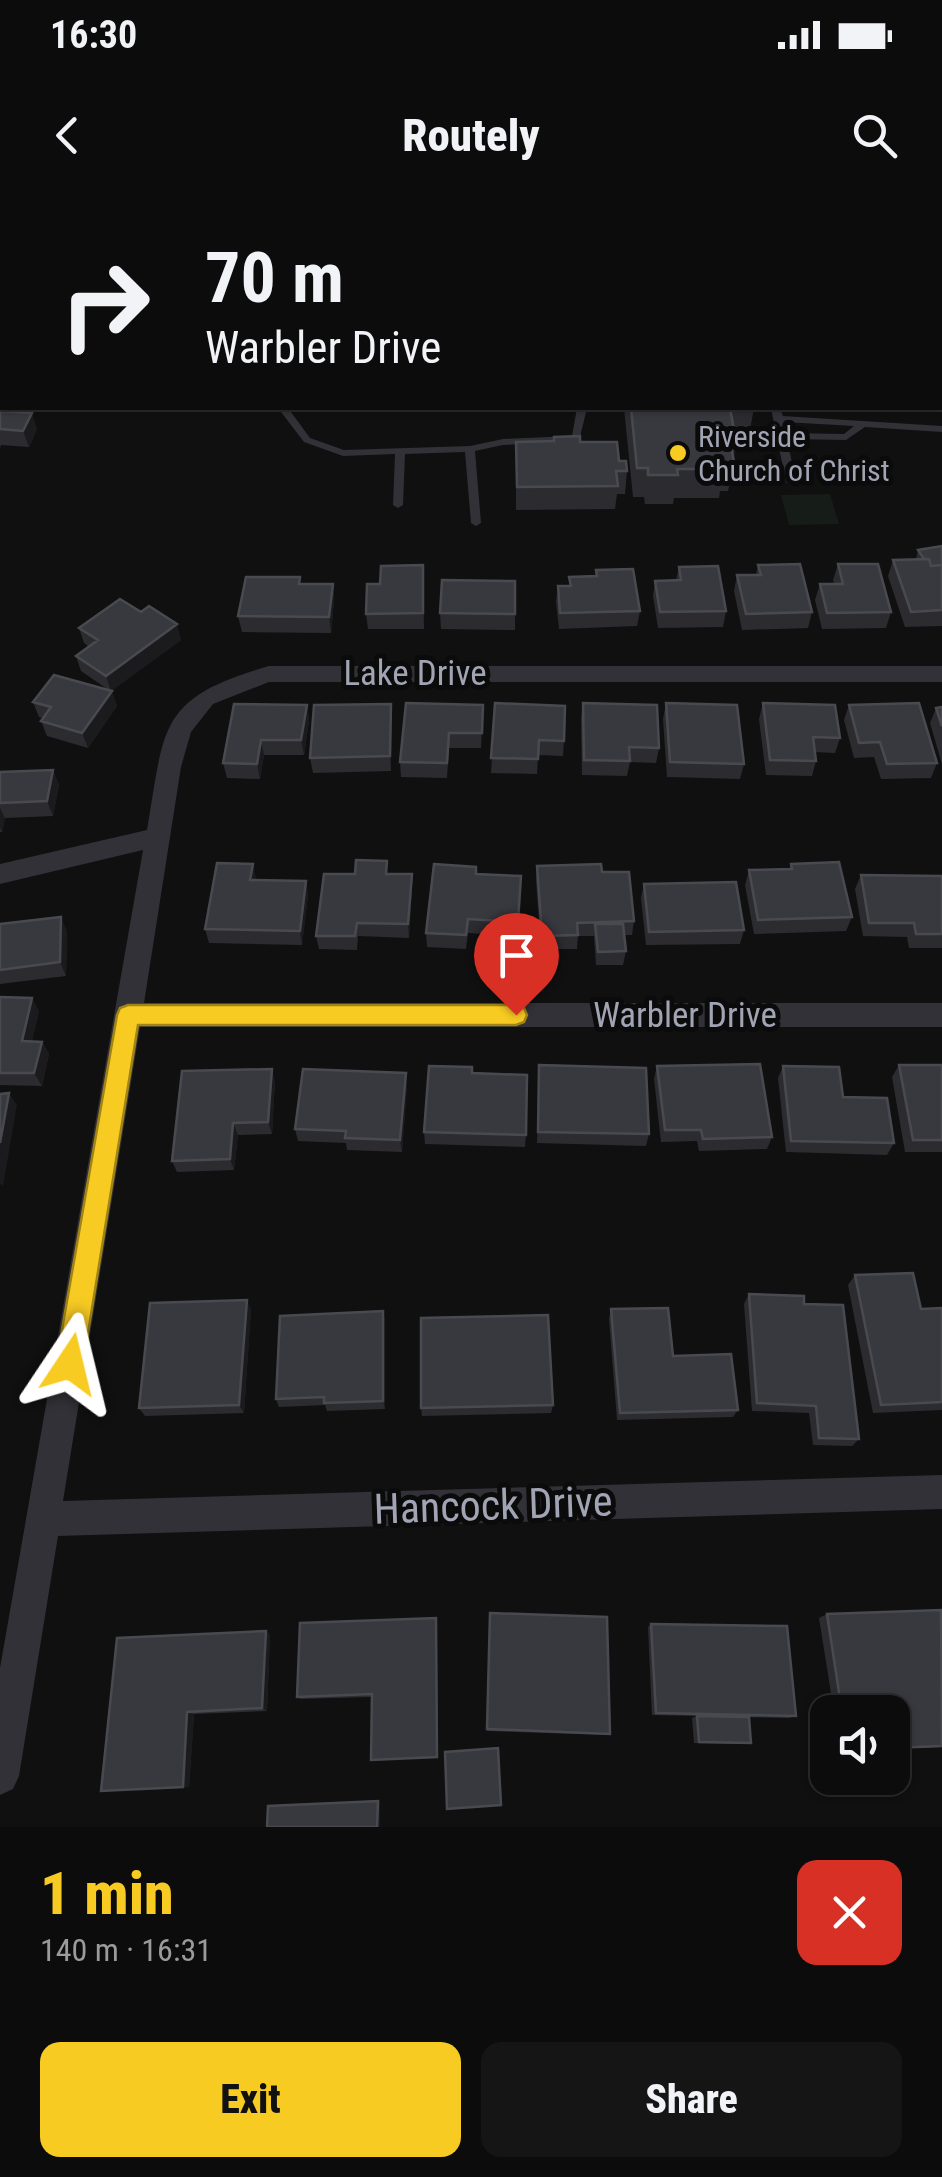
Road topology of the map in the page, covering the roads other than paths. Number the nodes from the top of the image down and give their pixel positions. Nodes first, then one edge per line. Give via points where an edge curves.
1 (284, 410) edge
2 (582, 410) edge
3 (856, 410) edge
4 (778, 413) edge
5 (860, 426) junction
6 (942, 429) edge
7 (783, 436) junction
8 (470, 449) junction
9 (400, 452) junction
10 (790, 482) dead end
11 (398, 505) dead end
12 (476, 523) dead end
13 (942, 674) edge
14 (158, 837) junction
15 (0, 874) edge
16 (128, 1015) junction
17 (942, 1015) edge
18 (942, 1492) edge
19 (44, 1519) junction
20 (0, 1776) edge

1 - 9 lane via 307,440 343,453
2 - 8 lane via 576,439
3 - 5 lane
4 - 5 lane
4 - 7 lane
5 - 6 lane
5 - 7 lane via 846,438
7 - 10 lane
8 - 9 lane
8 - 12 lane
9 - 11 lane
13 - 14 street, Lake Drive via 270,674 228,686 188,717 179,731
14 - 15 street
14 - 16 street, Lake Drive
16 - 17 street, Warbler Drive
16 - 19 street, Lake Drive
18 - 19 street, Hancock Drive
19 - 20 street, Lake Drive

